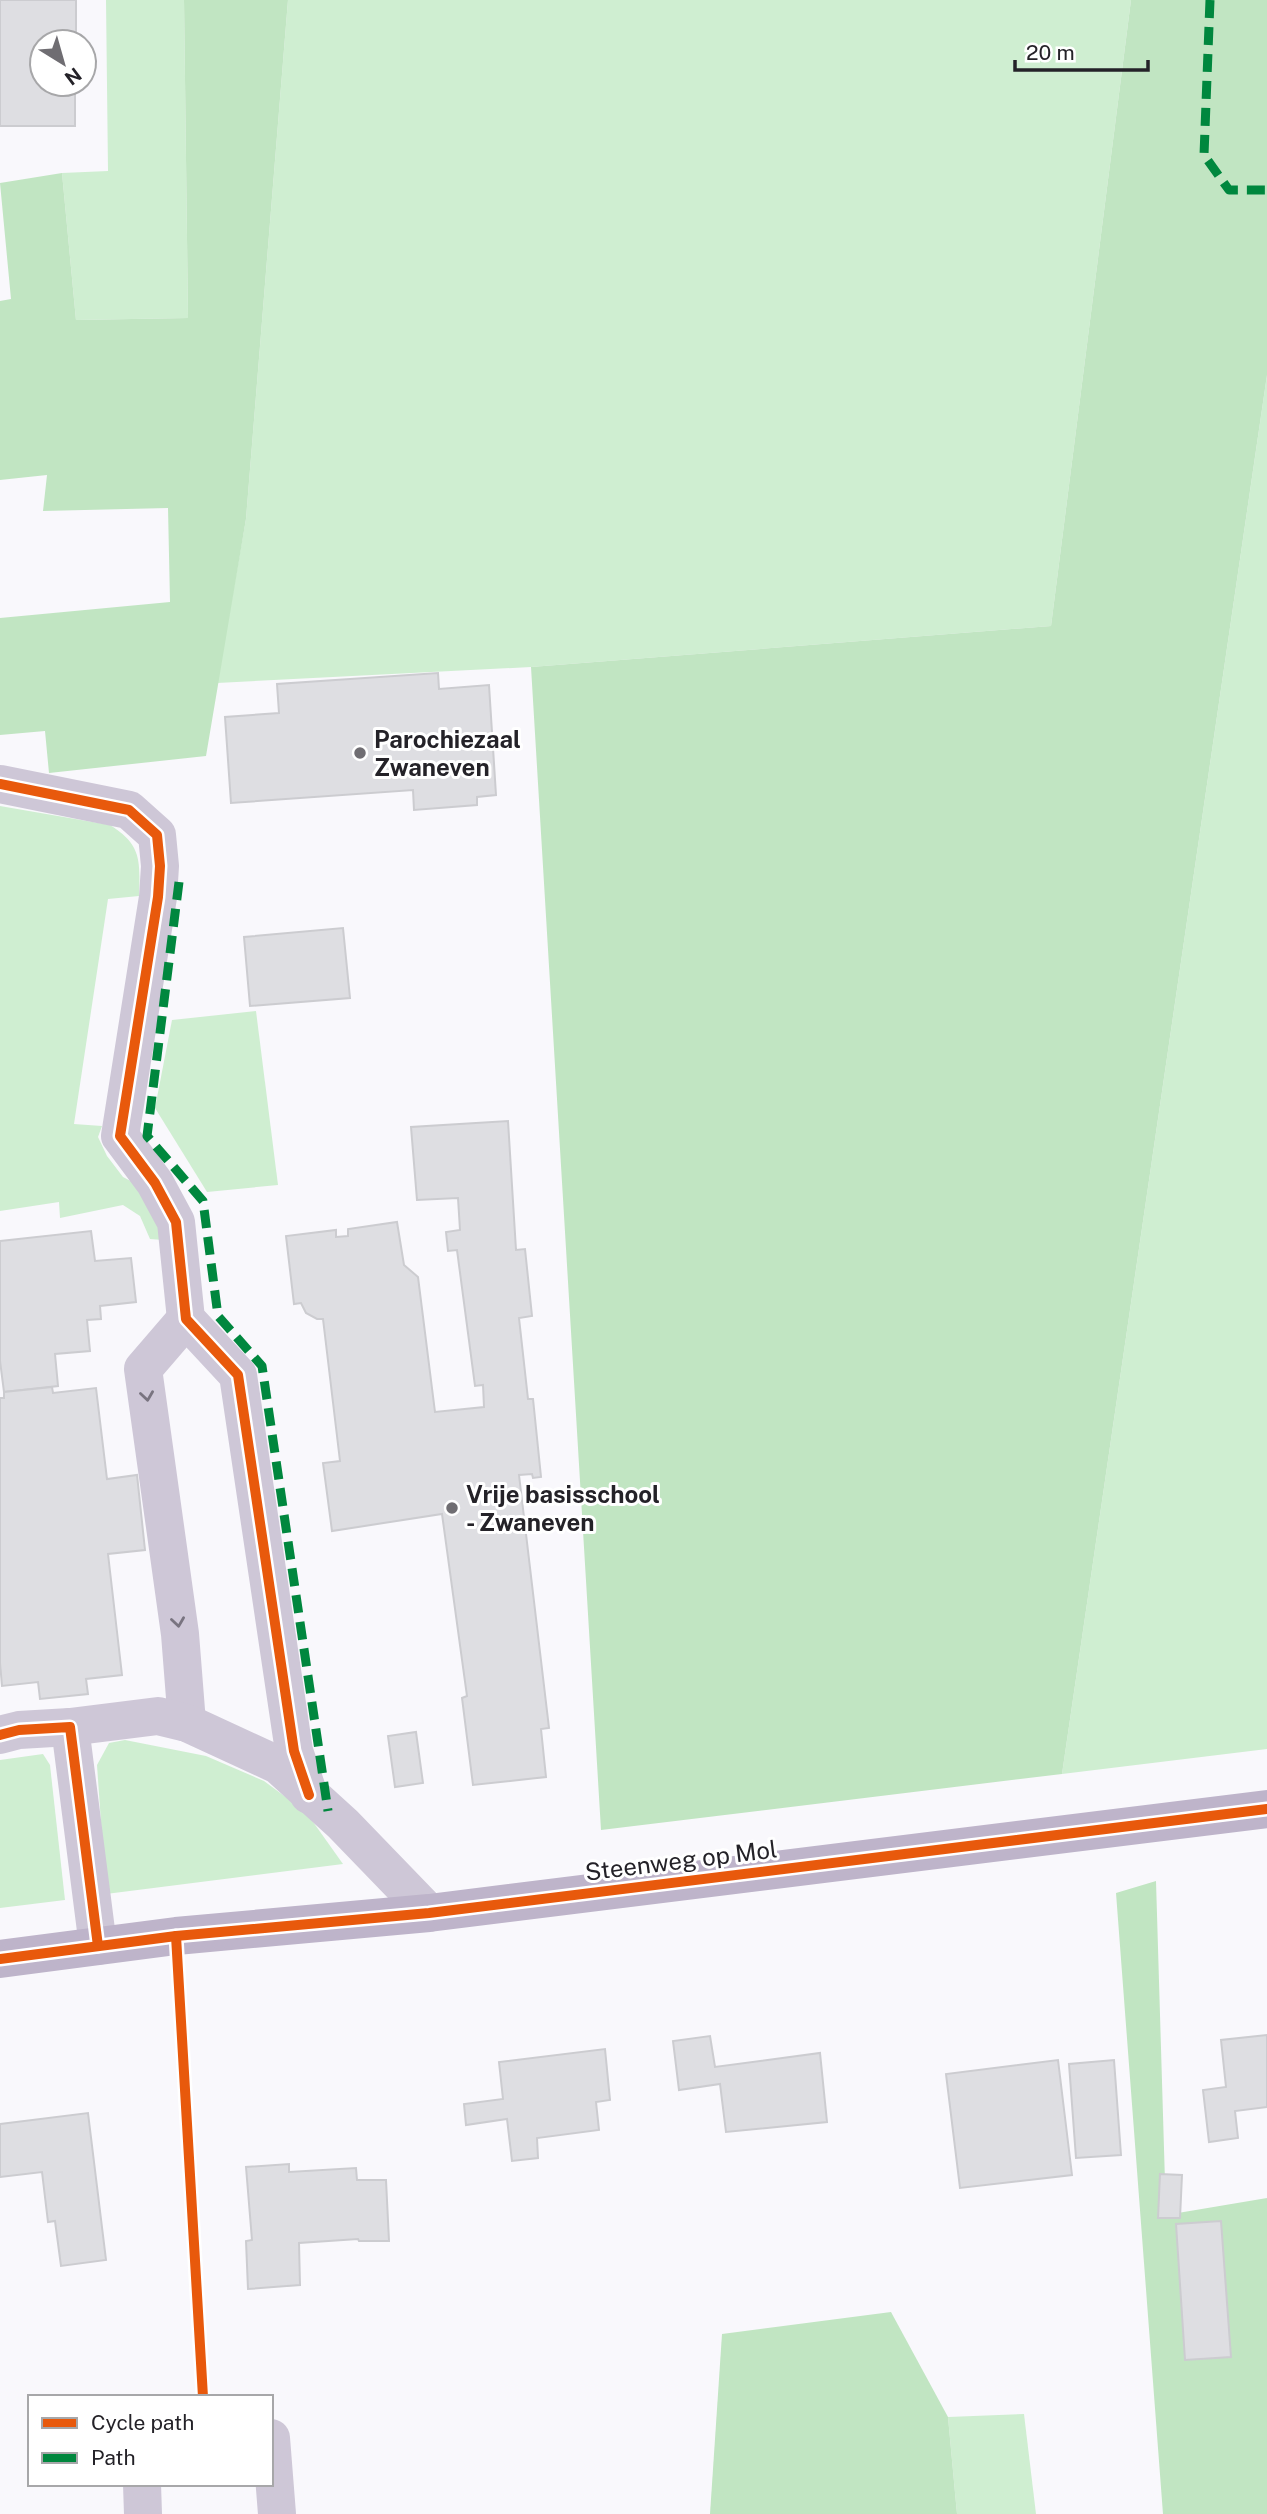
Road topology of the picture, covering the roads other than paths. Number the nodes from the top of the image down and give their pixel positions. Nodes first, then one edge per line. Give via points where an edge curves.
1 (0, 784) edge
2 (186, 1319) junction
3 (187, 1723) junction
4 (70, 1727) junction
5 (0, 1735) edge
6 (309, 1795) junction
7 (1267, 1808) edge
8 (429, 1913) junction
9 (98, 1946) junction
10 (0, 1959) edge
11 (273, 2463) edge
12 (142, 2486) edge
13 (144, 2514) edge
14 (277, 2514) edge

1 - 2 street via 129,810 156,835 158,897 120,1136 155,1183 176,1222
2 -> 3 street via 144,1369 180,1634
2 - 6 street via 238,1375 294,1751
3 - 4 street via 158,1716
3 - 6 street via 278,1765
4 - 5 street
4 - 9 street
6 - 8 street
7 - 8 main road, Steenweg op Mol
8 - 9 main road, Steenweg op Mol
9 - 10 main road, Steenweg op Mol
11 - 14 street
12 - 13 street

